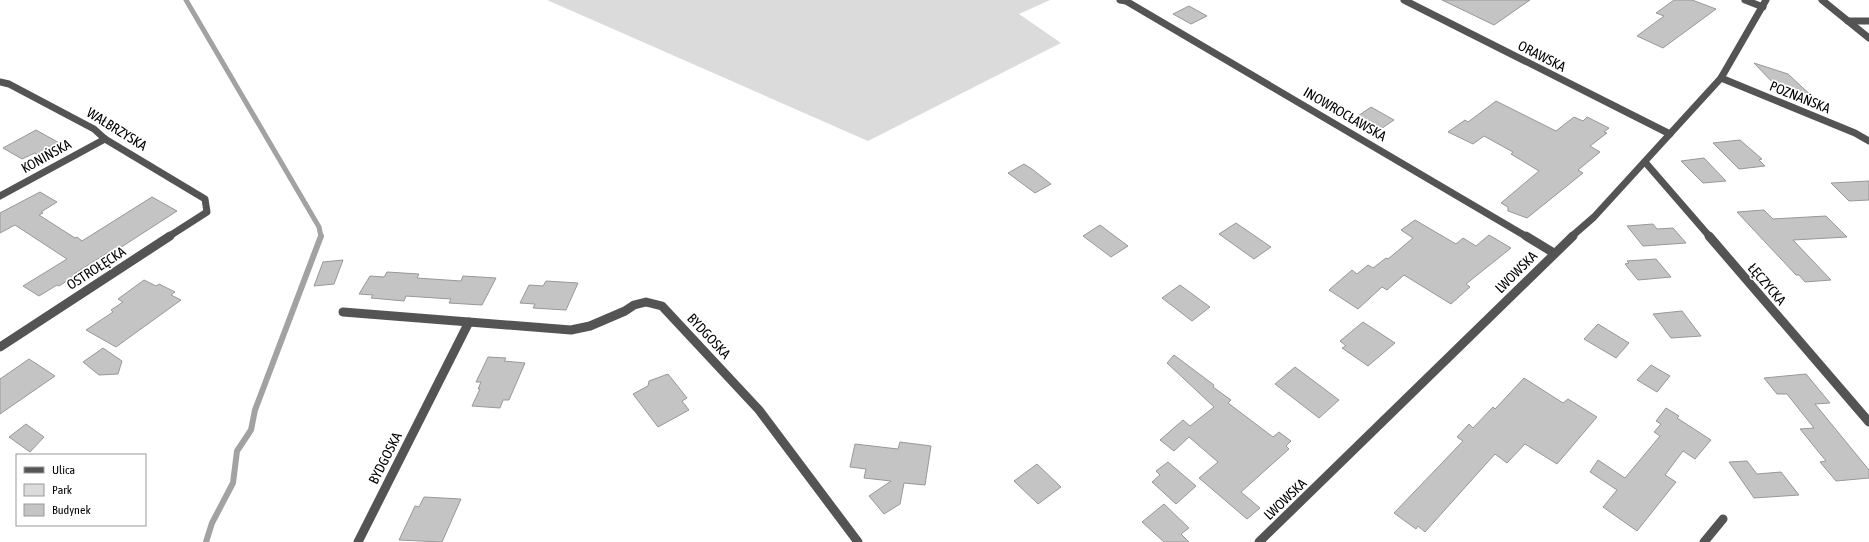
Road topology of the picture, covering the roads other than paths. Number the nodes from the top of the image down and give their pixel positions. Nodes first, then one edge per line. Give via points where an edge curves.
1 (1120, 0) edge
2 (1404, 0) edge
3 (1745, 0) edge
4 (1822, 0) edge
5 (1764, 4) edge
6 (1869, 20) edge
7 (1848, 21) junction
8 (1869, 38) edge
9 (1721, 78) junction
10 (0, 82) edge
11 (1670, 134) junction
12 (105, 138) junction
13 (1869, 141) edge
14 (1645, 162) junction
15 (0, 196) edge
16 (207, 212) joint
17 (1554, 253) junction
18 (343, 312) dead end
19 (469, 322) junction
20 (0, 347) edge
21 (1869, 422) edge
22 (1723, 519) dead end
23 (358, 542) edge
24 (858, 542) edge
25 (1259, 542) edge
26 (1704, 542) edge

1 - 17 street, INOWROCŁAWSKA via 1126,1 1264,81
2 - 11 street, ORAWSKA
3 - 5 street
4 - 7 street
5 - 9 street, LWOWSKA
6 - 7 street
7 - 8 street
9 - 11 street, LWOWSKA
9 - 13 street, POZNAŃSKA
10 - 12 street, WAŁBRZYSKA via 9,84 94,129
11 - 14 street, LWOWSKA
12 - 15 street, KONIŃSKA
12 - 16 street, WAŁBRZYSKA via 205,199
14 - 17 street, LWOWSKA via 1594,217
14 - 21 street, ŁĘCZYCKA
16 - 20 street, OSTROŁĘCKA
17 - 25 street, LWOWSKA
18 - 19 street, BYDGOSKA
19 - 23 street, BYDGOSKA
19 - 24 street, BYDGOSKA via 571,330 590,326 634,305 646,302 662,306 759,410
22 - 26 street

